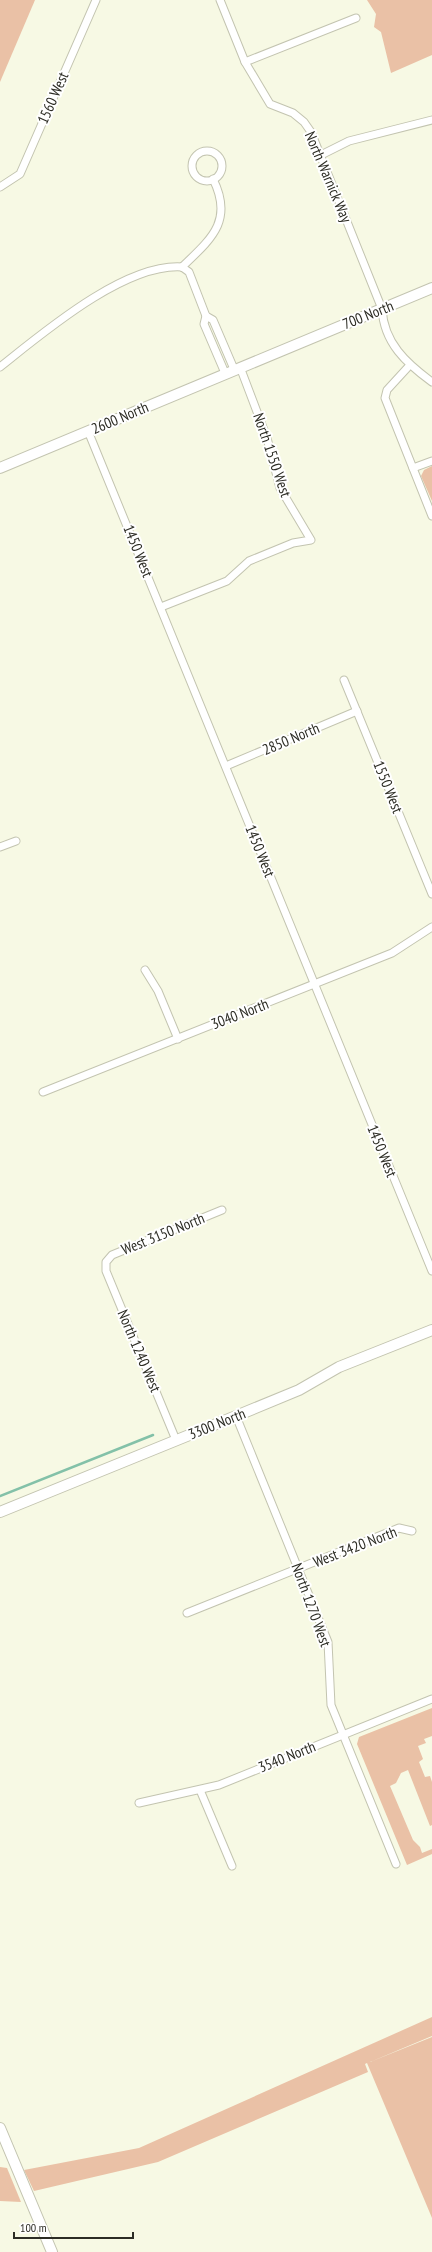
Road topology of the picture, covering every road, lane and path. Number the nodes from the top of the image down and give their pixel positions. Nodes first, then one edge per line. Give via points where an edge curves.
1 (96, 0) edge
2 (220, 0) edge
3 (356, 18) dead end
4 (245, 62) junction
5 (432, 120) edge
6 (321, 155) junction
7 (213, 180) junction
8 (0, 187) edge
9 (182, 267) junction
10 (432, 288) edge
11 (382, 309) junction
12 (409, 366) junction
13 (0, 367) edge
14 (233, 370) junction
15 (432, 382) edge
16 (88, 431) junction
17 (432, 461) edge
18 (0, 468) edge
19 (412, 468) junction
20 (432, 516) edge
21 (161, 607) junction
22 (344, 680) dead end
23 (357, 711) junction
24 (226, 766) junction
25 (16, 841) dead end
26 (0, 847) edge
27 (432, 894) edge
28 (432, 927) edge
29 (145, 970) dead end
30 (314, 985) junction
31 (178, 1039) junction
32 (42, 1092) dead end
33 (222, 1210) dead end
34 (106, 1262) joint
35 (432, 1271) edge
36 (432, 1330) edge
37 (236, 1416) junction
38 (176, 1440) junction
39 (0, 1512) edge
40 (412, 1531) dead end
41 (299, 1569) junction
42 (187, 1613) dead end
43 (432, 1698) edge
44 (344, 1734) junction
45 (200, 1790) junction
46 (139, 1803) dead end
47 (396, 1864) dead end
48 (232, 1866) dead end
49 (0, 2128) edge
50 (52, 2252) edge

1 - 8 street, 1560 West via 20,174
2 - 4 street, North Warnick Way
3 - 4 street
4 - 6 street, North Warnick Way via 270,104 293,113 304,122
5 - 6 street via 349,141
6 - 11 street, North Warnick Way
7 - 7 street via 220,174 221,160 211,151 197,154 192,164 195,174 203,180
7 - 9 street via 222,204 221,221 209,241
9 - 13 street via 157,268 75,308
9 - 14 street, North 1550 West via 189,272 206,316 204,324
10 - 11 street, 700 North
11 - 12 street, North Warnick Way via 383,325 393,345
11 - 14 street, 700 North
12 - 15 street, North Warnick Way
12 - 19 street via 387,390 385,398
14 - 16 street, 2600 North
14 - 21 street, North 1550 West via 267,438 280,488 311,540 293,543 249,561 227,581
16 - 18 street, 2600 North
16 - 21 street, 1450 West
17 - 19 street
19 - 20 street
21 - 24 street, 1450 West
22 - 23 street, 1550 West
23 - 24 street, 2850 North
23 - 27 street, 1550 West
24 - 30 street, 1450 West
25 - 26 street
28 - 30 street, 3040 North via 392,953
29 - 31 street via 158,991
30 - 31 street, 3040 North
30 - 35 street, 1450 West
31 - 32 street, 3040 North
33 - 34 street, West 3150 North via 112,1255
34 - 38 street, North 1240 West via 106,1271
36 - 37 street, 3300 North via 339,1367 299,1390
37 - 38 street, 3300 North
37 - 41 street, North 1270 West
38 - 39 street, 3300 North
40 - 41 street, West 3420 North via 399,1528
41 - 42 street, West 3420 North
41 - 44 street, North 1270 West via 328,1642 332,1705
43 - 44 street, 3540 North
44 - 45 street, 3540 North via 219,1785
44 - 47 street, North 1270 West
45 - 46 street, 3540 North
45 - 48 street
49 - 50 street

